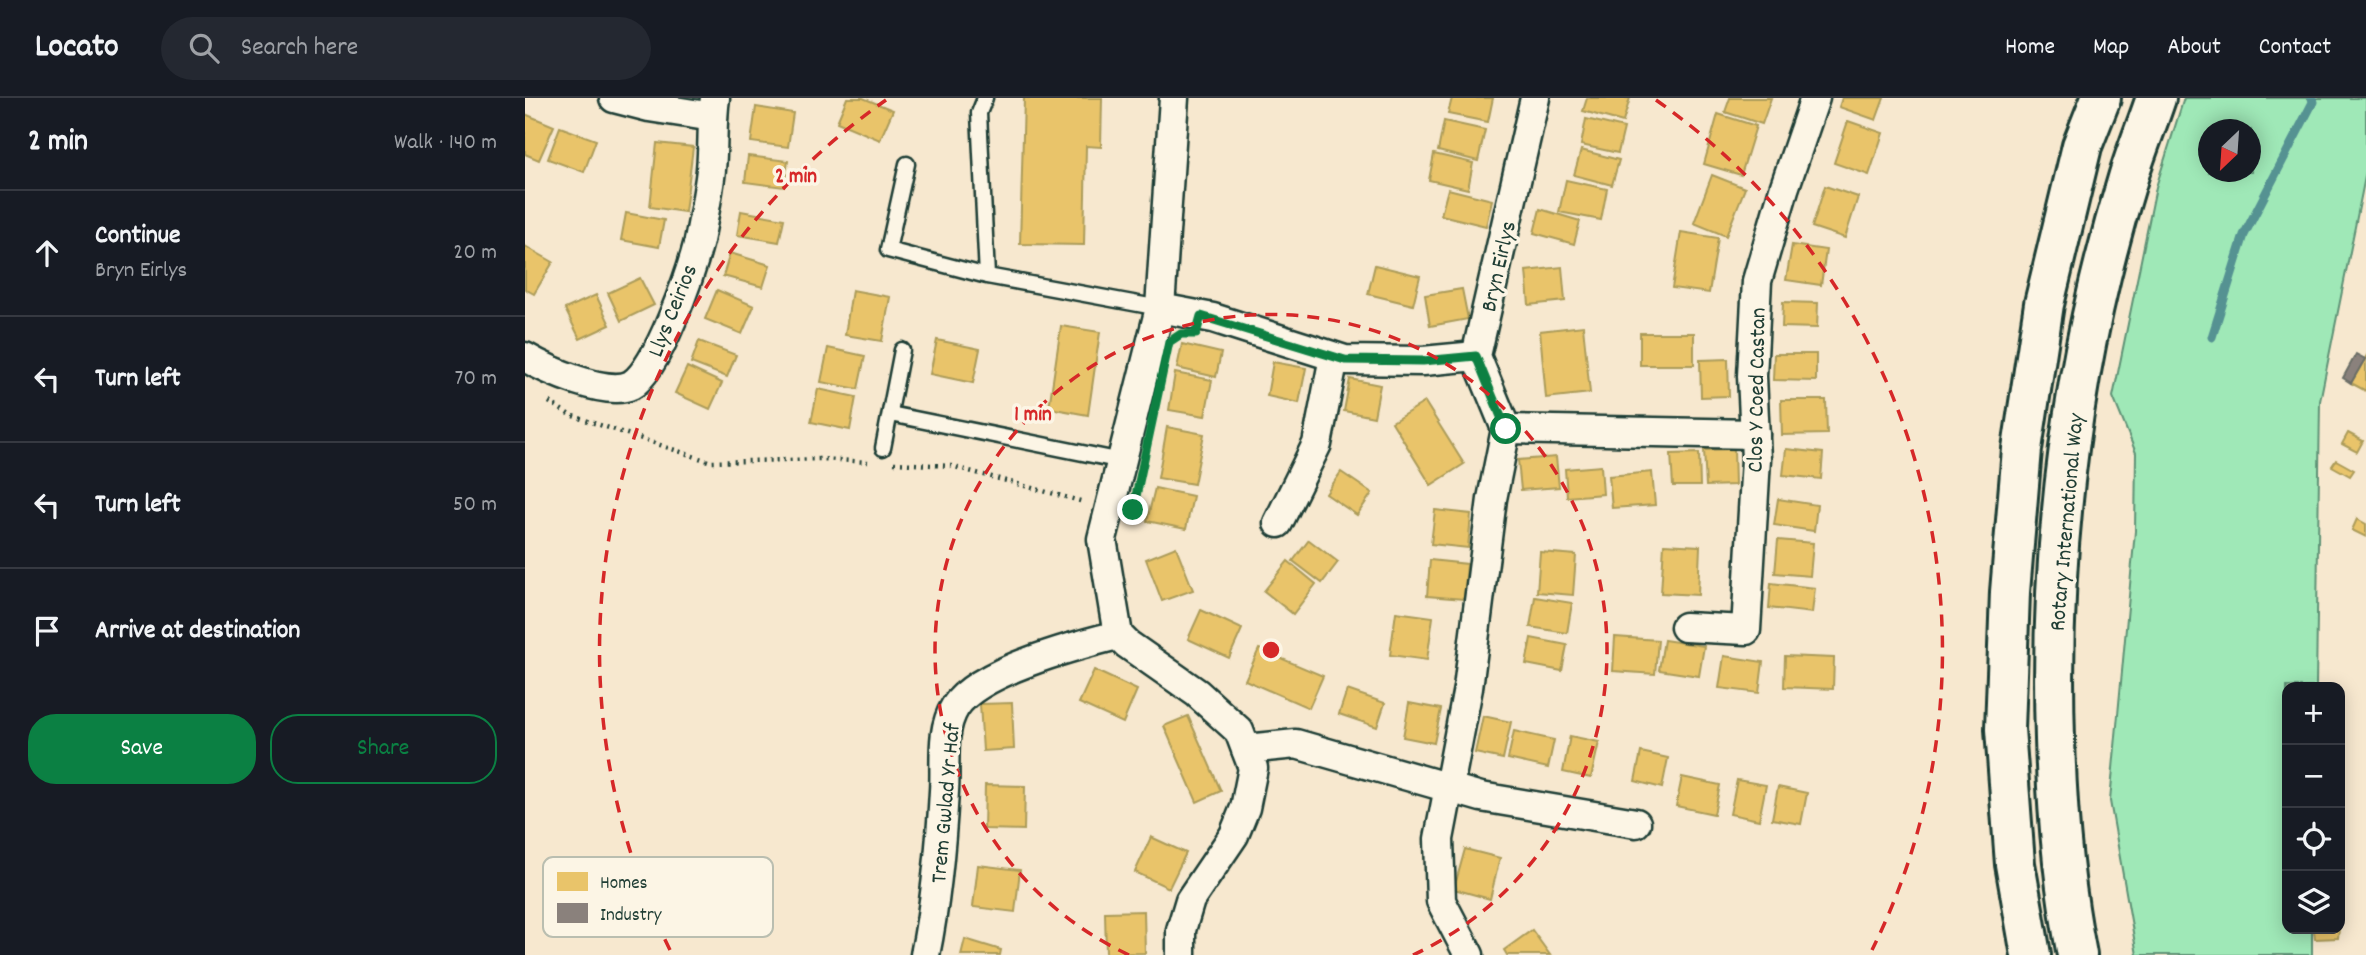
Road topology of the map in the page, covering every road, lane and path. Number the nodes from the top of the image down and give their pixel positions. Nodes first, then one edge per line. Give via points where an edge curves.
1 (614, 98) edge
2 (985, 98) edge
3 (1174, 98) edge
4 (1535, 98) edge
5 (1815, 98) edge
6 (2101, 98) edge
7 (2156, 98) edge
8 (714, 108) edge
9 (907, 164) dead end
10 (988, 276) junction
11 (1160, 308) junction
12 (902, 350) dead end
13 (1476, 356) junction
14 (525, 357) edge
15 (1334, 357) junction
16 (548, 401) dead end
17 (890, 414) junction
18 (1506, 429) junction
19 (1755, 434) junction
20 (883, 448) dead end
21 (1122, 461) junction
22 (874, 462) dead end
23 (887, 463) dead end
24 (1110, 509) junction
25 (1278, 523) dead end
26 (1685, 627) dead end
27 (1118, 635) junction
28 (1247, 749) junction
29 (1449, 789) junction
30 (1636, 823) dead end
31 (925, 955) edge
32 (1181, 955) edge
33 (1469, 955) edge
34 (2031, 955) edge
35 (2077, 955) edge

1 - 8 street via 649,107
2 - 10 lane via 979,113
3 - 11 street
4 - 13 street, Bryn Eirlys
5 - 19 street, Clos Y Coed Castan via 1757,281 1752,376
6 - 34 main road, Rotary International Way via 2082,146 2044,304 2022,449 2010,592 2005,729 2015,864
7 - 35 main road, Rotary International Way via 2099,284 2075,403 2060,525 2053,670 2056,788
8 - 14 street, Llys Ceirios via 710,176 698,243 666,334 640,377 629,386 611,389
9 - 10 lane via 888,250
10 - 11 lane
11 - 15 street via 1213,318
11 - 21 street
12 - 17 lane
13 - 15 street via 1423,361
13 - 18 street
15 - 25 street via 1317,444
16 - 22 path via 570,415 711,462
17 - 20 lane
17 - 21 lane
18 - 19 street
18 - 29 street
19 - 26 street, Clos Y Coed Castan via 1746,630
21 - 24 street
23 - 24 path via 951,466
24 - 27 street via 1102,539
27 - 28 street via 1239,730
27 - 31 street, Trem Gwlad Yr Haf via 1069,647 997,676 972,688 954,708 947,729 934,912
28 - 29 street via 1296,744
28 - 32 street via 1253,768 1245,808 1234,835 1190,900 1181,929
29 - 30 street
29 - 33 street via 1440,839 1440,901

